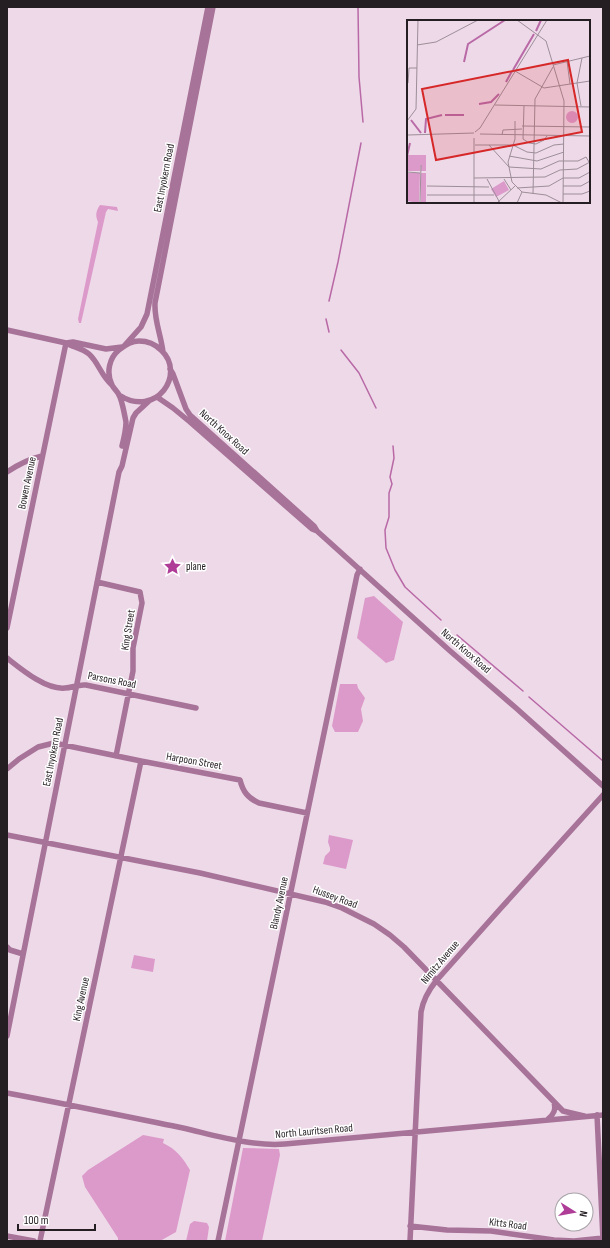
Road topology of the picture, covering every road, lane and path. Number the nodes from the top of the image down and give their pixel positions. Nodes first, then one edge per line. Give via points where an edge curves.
1 (208, 7) edge
2 (213, 7) edge
3 (7, 330) edge
4 (66, 343) junction
5 (123, 347) junction
6 (163, 352) junction
7 (170, 369) junction
8 (112, 385) junction
9 (119, 395) junction
10 (157, 397) junction
11 (149, 401) junction
12 (42, 456) junction
13 (7, 472) edge
14 (119, 472) junction
15 (317, 531) junction
16 (360, 569) junction
17 (97, 582) junction
18 (7, 628) edge
19 (7, 658) edge
20 (76, 685) junction
21 (129, 694) junction
22 (196, 708) dead end
23 (65, 746) junction
24 (116, 756) junction
25 (141, 761) junction
26 (7, 769) edge
27 (603, 786) edge
28 (603, 794) edge
29 (307, 813) junction
30 (7, 835) edge
31 (46, 842) junction
32 (121, 858) junction
33 (291, 893) junction
34 (7, 947) edge
35 (23, 954) junction
36 (436, 981) junction
37 (428, 991) junction
38 (451, 996) junction
39 (7, 1036) edge
40 (7, 1093) edge
41 (554, 1102) junction
42 (70, 1104) junction
43 (600, 1115) edge
44 (584, 1116) junction
45 (548, 1119) junction
46 (415, 1132) junction
47 (239, 1140) junction
48 (410, 1226) junction
49 (7, 1236) edge
50 (603, 1239) edge
51 (34, 1241) edge
52 (40, 1241) edge
53 (218, 1241) edge
54 (410, 1241) edge

1 - 5 street, East Inyokern Road via 147,314 141,328
2 - 6 street, East Inyokern Road via 155,303 154,314
3 - 4 street
4 - 5 street via 73,342 106,349
4 - 8 street via 90,355
4 - 12 street, Bowen Avenue
5 - 6 street via 130,342 148,342
5 - 8 street via 116,352 110,364 109,377
6 - 7 street
7 - 10 street via 169,380
7 - 15 street, North Knox Road via 190,416
8 - 9 street
9 - 11 street via 133,402
9 - 14 street, East Inyokern Road via 126,422
10 - 11 street
10 - 15 street, North Knox Road via 190,422
11 - 14 street, East Inyokern Road via 133,418
12 - 13 street via 19,464
12 - 18 street, Bowen Avenue
14 - 17 street, East Inyokern Road
15 - 16 street, North Knox Road
16 - 27 street, North Knox Road
16 - 29 street, Blandy Avenue
17 - 20 street, East Inyokern Road
17 - 21 street, King Street via 140,592 142,603 133,648
19 - 20 street, Parsons Road via 44,683 59,688
20 - 21 street, Parsons Road
20 - 23 street, East Inyokern Road
21 - 22 street, Parsons Road
21 - 24 street, King Street
23 - 24 street, Harpoon Street
23 - 26 street, Harpoon Street via 54,743 38,747
23 - 31 street, East Inyokern Road
24 - 25 street, Harpoon Street
25 - 29 street, Harpoon Street via 240,780 245,792 259,803
25 - 32 street, King Avenue
28 - 36 street, Nimitz Avenue
29 - 33 street, Blandy Avenue
30 - 31 street, Hussey Road
31 - 32 street, Hussey Road
31 - 35 street, East Inyokern Road
32 - 33 street, Hussey Road
32 - 42 street, King Avenue
33 - 36 street, Hussey Road via 326,902 374,924 404,947
33 - 47 street, Blandy Avenue
34 - 35 street
35 - 39 street, East Inyokern Road
36 - 37 street, Nimitz Avenue
36 - 38 street, Hussey Road
37 - 38 street via 439,990
37 - 46 street, Nimitz Avenue via 421,1012
38 - 41 street, Hussey Road
40 - 42 street, North Lauritsen Road
41 - 44 street, Hussey Road via 563,1111
41 - 45 street via 556,1108
42 - 47 street, North Lauritsen Road
42 - 52 street, King Avenue
43 - 44 street, North Lauritsen Road
43 - 50 street
44 - 45 street, North Lauritsen Road
45 - 46 street, North Lauritsen Road
46 - 47 street, North Lauritsen Road via 280,1145
46 - 48 street, Nimitz Avenue
47 - 53 street, Blandy Avenue
48 - 50 street, Kitts Road via 491,1231 554,1240
48 - 54 street, Nimitz Avenue
49 - 51 street

